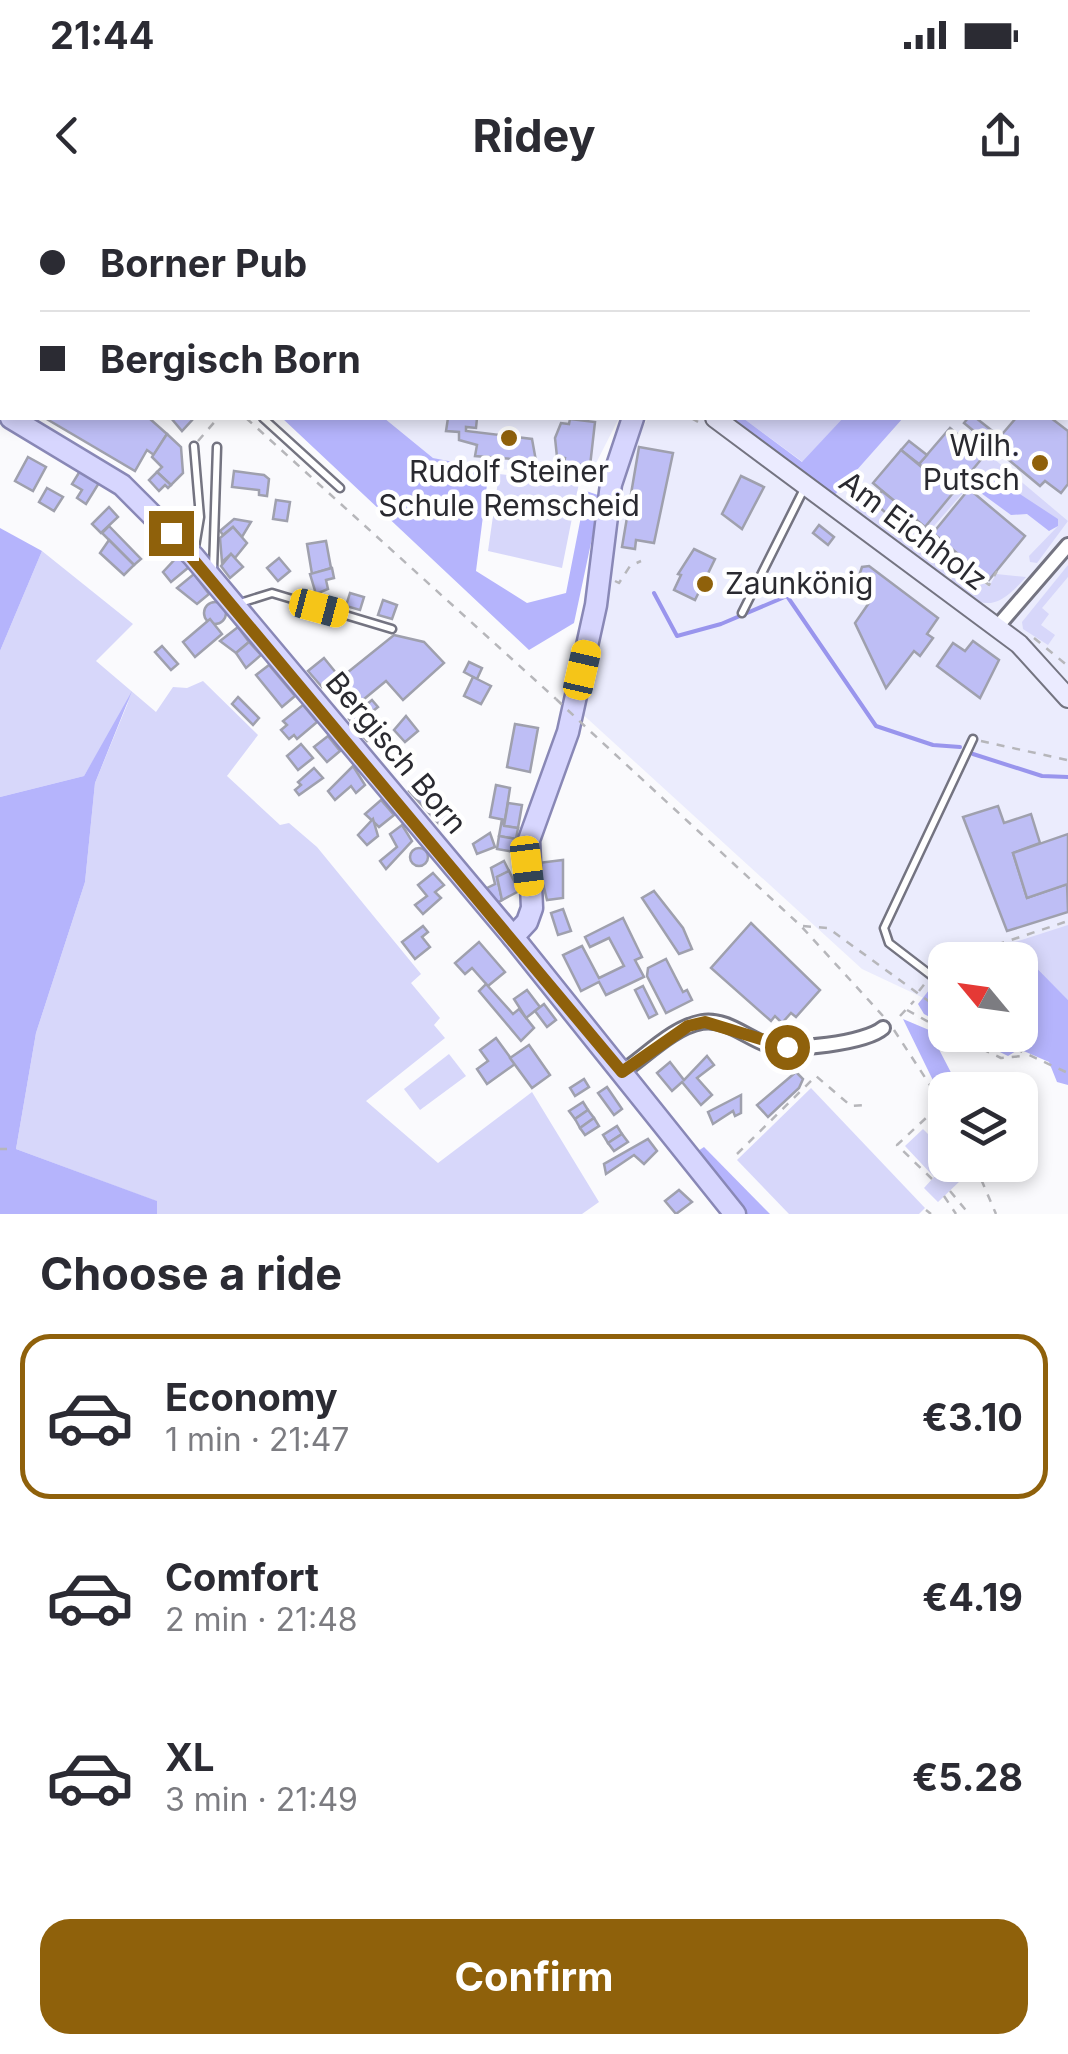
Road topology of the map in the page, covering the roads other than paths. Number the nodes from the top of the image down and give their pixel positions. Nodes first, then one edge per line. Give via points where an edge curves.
1 (15, 420) edge
2 (265, 420) edge
3 (632, 420) edge
4 (719, 420) edge
5 (194, 446) road end
6 (217, 447) dead end
7 (806, 486) junction
8 (340, 488) dead end
9 (1068, 546) edge
10 (193, 556) junction
11 (212, 579) junction
12 (234, 605) junction
13 (742, 613) dead end
14 (997, 628) junction
15 (392, 629) dead end
16 (1068, 698) edge
17 (973, 739) road end
18 (512, 937) junction
19 (928, 973) edge
20 (887, 1025) road end
21 (622, 1072) junction
22 (735, 1214) edge

1 - 10 main road, Bergisch Born via 122,485
2 - 8 lane
3 - 18 main road via 611,484 568,732 529,840 532,908
4 - 7 main road, Am Eichholz
5 - 10 lane via 200,518
6 - 11 lane
7 - 13 lane
7 - 14 main road, Am Eichholz
9 - 14 street
10 - 11 main road, Bergisch Born
11 - 12 main road, Bergisch Born
12 - 15 lane via 272,593
12 - 18 main road, Bergisch Born
14 - 16 main road, Am Eichholz via 1038,661
17 - 19 lane via 884,928 889,943
18 - 21 main road, Bergisch Born
20 - 21 street via 874,1035 834,1043 771,1046 705,1022 688,1026
21 - 22 main road, Bergisch Born

